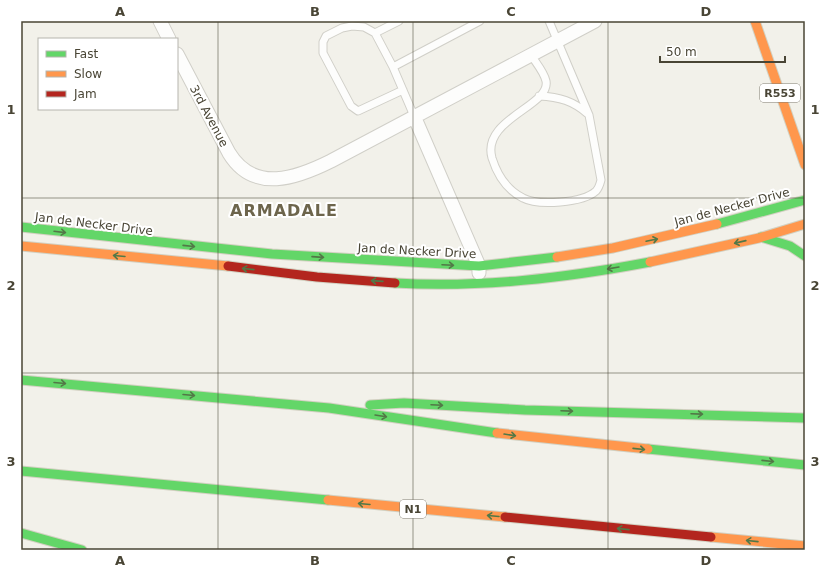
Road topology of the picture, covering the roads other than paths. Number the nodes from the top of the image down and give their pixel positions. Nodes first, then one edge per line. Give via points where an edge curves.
1 (160, 21) edge
2 (399, 21) edge
3 (480, 21) edge
4 (549, 21) edge
5 (595, 21) edge
6 (755, 21) edge
7 (375, 33) junction
8 (168, 38) edge
9 (558, 40) junction
10 (531, 55) junction
11 (178, 56) edge
12 (394, 67) junction
13 (403, 90) junction
14 (539, 96) junction
15 (589, 115) junction
16 (414, 116) junction
17 (805, 165) edge
18 (805, 200) edge
19 (805, 224) edge
20 (21, 227) edge
21 (761, 237) junction
22 (21, 246) edge
23 (805, 256) edge
24 (479, 266) junction
25 (480, 284) junction
26 (21, 380) edge
27 (329, 408) junction
28 (805, 418) edge
29 (805, 465) edge
30 (21, 470) edge
31 (21, 533) edge
32 (805, 546) edge
33 (82, 550) edge

1 - 8 street
2 - 7 lane
3 - 12 lane
4 - 9 lane
5 - 9 street
6 - 17 main road, R553
7 - 12 lane
7 - 13 lane via 364,27 342,28 326,36 322,53 351,106 358,111
9 - 10 street
9 - 15 lane
10 - 14 lane via 546,83 544,91
10 - 16 street
11 - 16 street, 3rd Avenue via 236,164 247,172 274,179 287,179 309,171
12 - 13 lane
13 - 16 lane
14 - 15 lane via 564,99
14 - 15 lane via 513,116 497,133 490,151 502,178 516,194 530,201 568,200 589,195 599,187 601,177
16 - 24 street
24 -> 18 main road, Jan de Necker Drive via 535,261 613,248 744,218
19 - 21 main road
20 -> 24 main road, Jan de Necker Drive via 272,254
21 - 23 main road via 785,243 800,250
21 -> 25 main road via 610,269
25 -> 22 main road via 416,284 355,280
24 - 25 street
26 -> 27 main road
27 -> 28 main road via 404,402 526,410
27 -> 29 main road via 525,437
32 -> 30 main road, N1
31 - 33 main road

